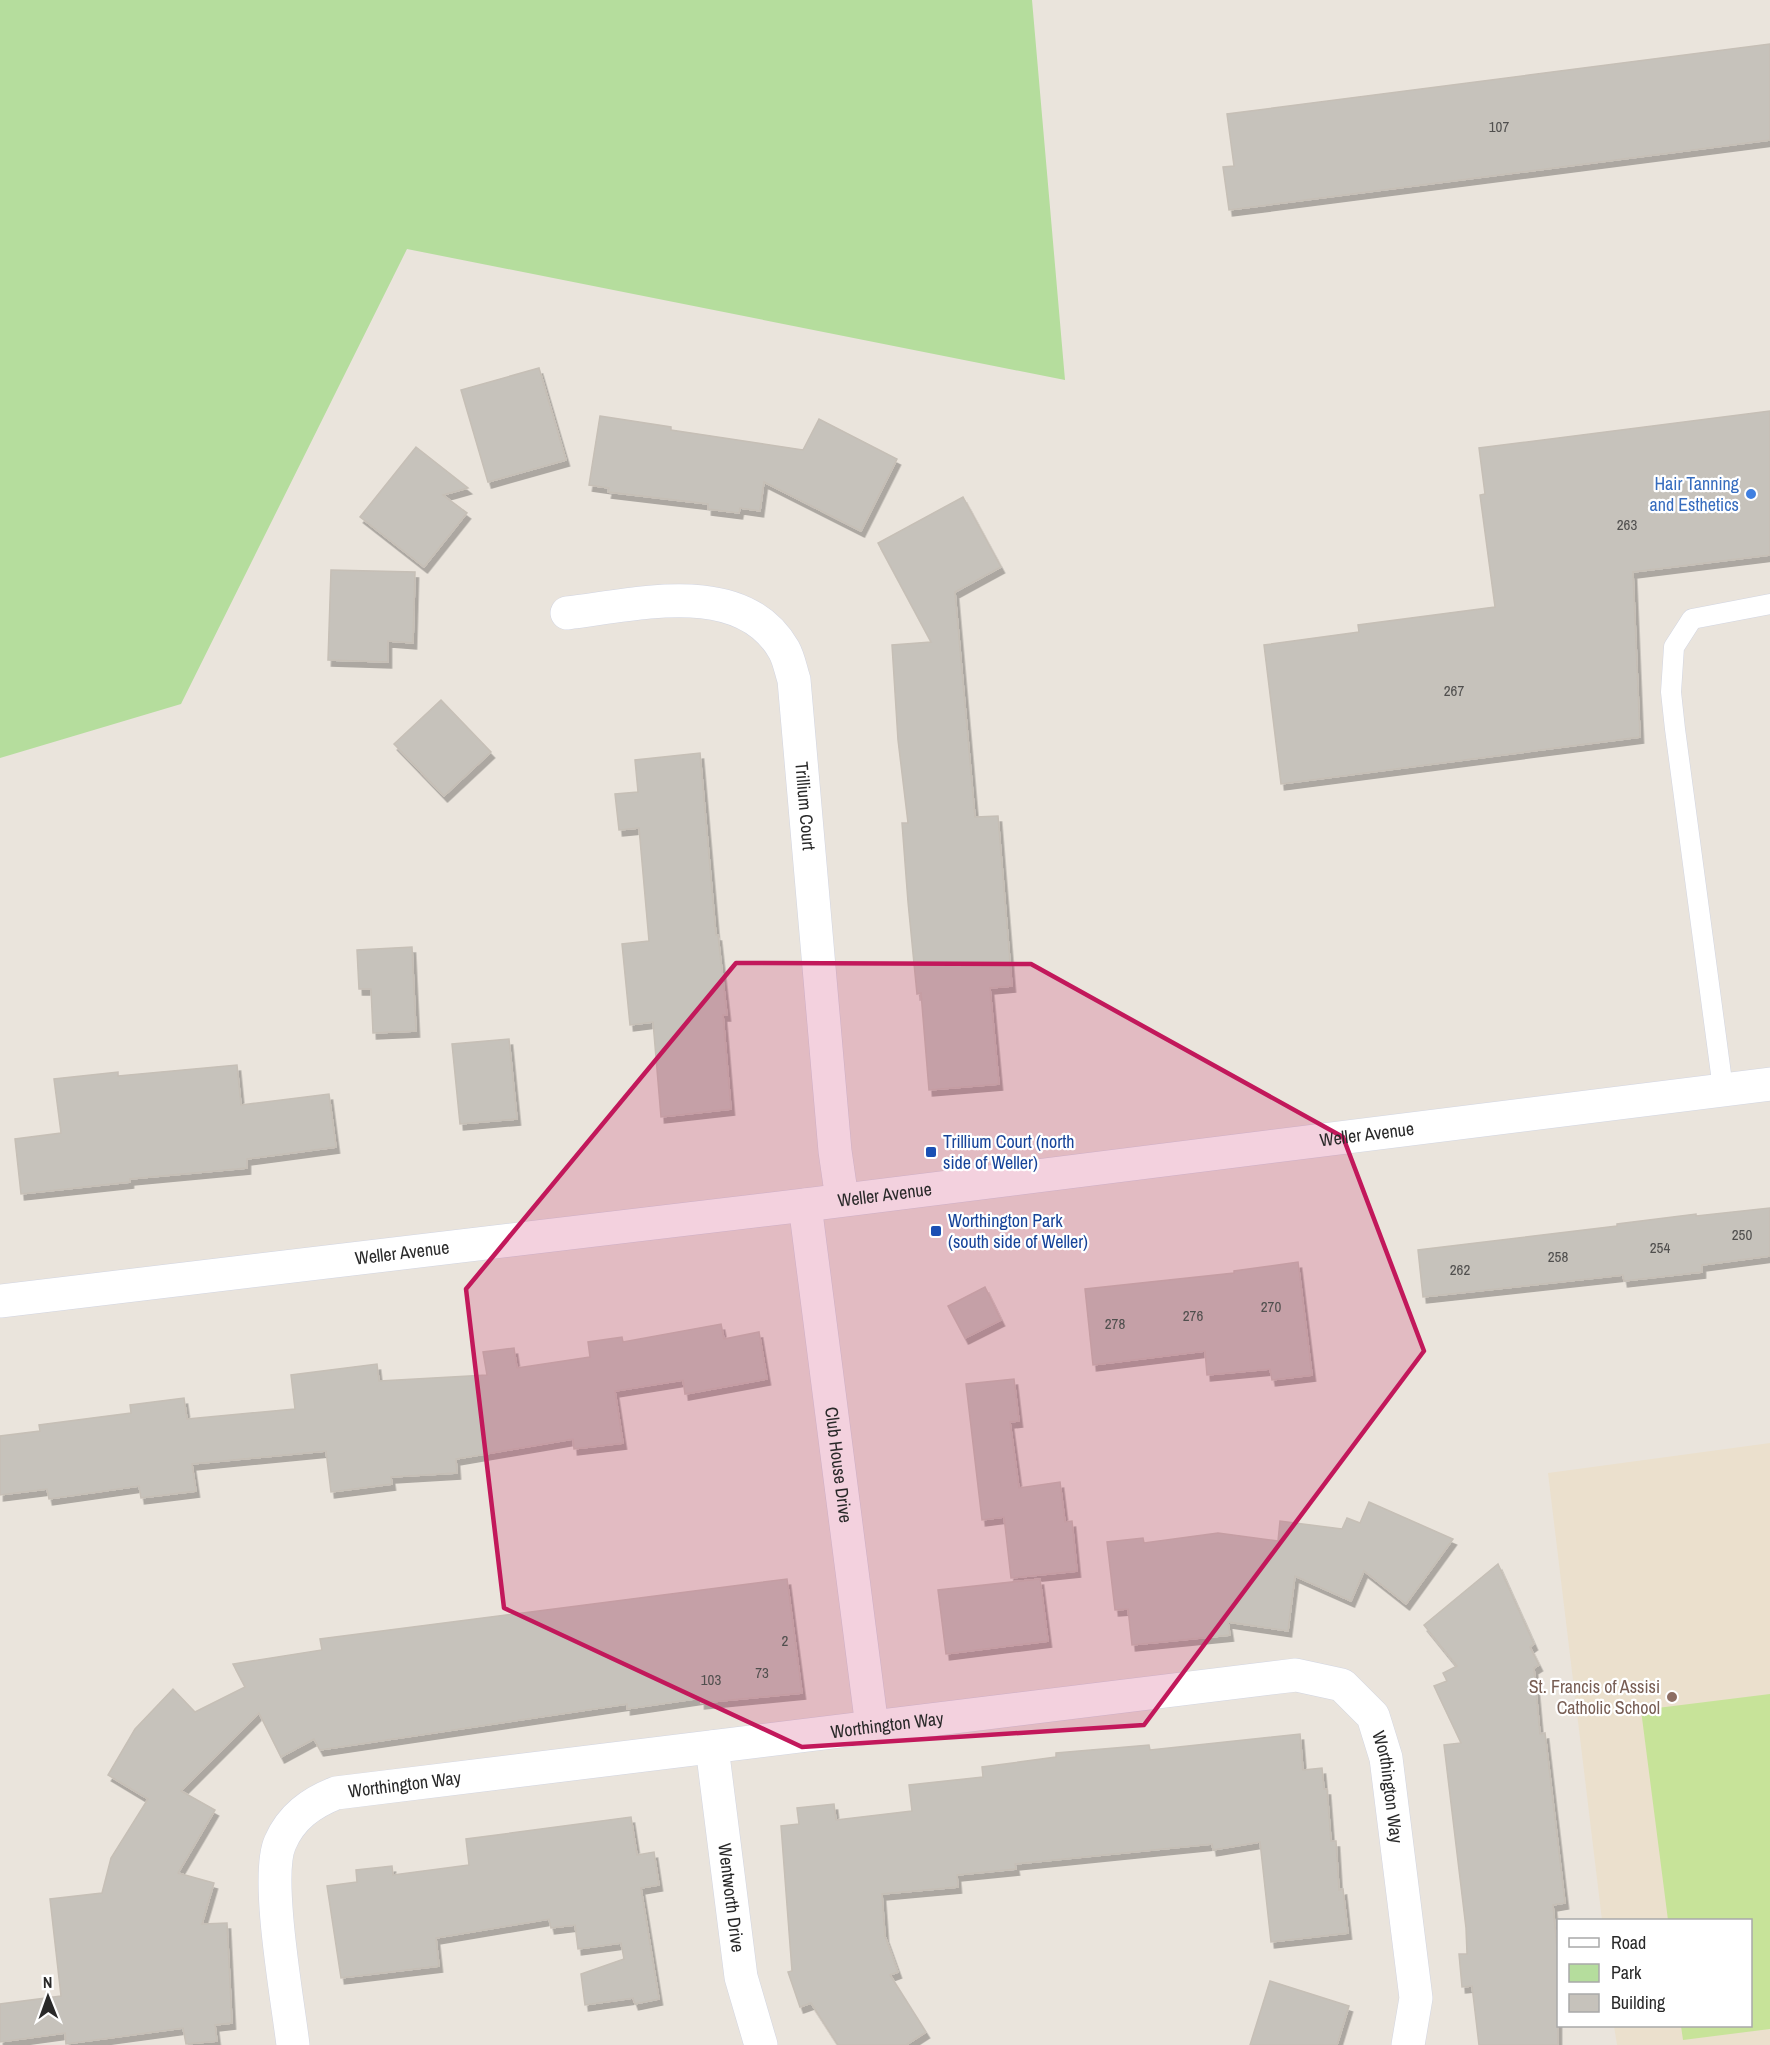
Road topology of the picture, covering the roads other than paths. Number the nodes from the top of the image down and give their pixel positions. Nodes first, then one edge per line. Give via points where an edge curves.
1 (1770, 604) edge
2 (567, 613) dead end
3 (1770, 1084) edge
4 (1723, 1089) junction
5 (842, 1200) junction
6 (805, 1205) junction
7 (0, 1301) edge
8 (872, 1727) junction
9 (712, 1747) junction
10 (293, 2045) edge
11 (761, 2045) edge
12 (1408, 2045) edge

1 - 4 lane via 1692,619 1674,647 1671,692 1677,753
2 - 5 street, Trillium Court via 682,600 729,605 761,622 784,650 795,680
3 - 4 street, Weller Avenue
4 - 5 street, Weller Avenue
5 - 6 street, Weller Avenue
6 - 7 street, Weller Avenue
6 - 8 street, Club House Drive
8 - 9 street, Worthington Way
8 - 12 street, Worthington Way via 1296,1676 1342,1685 1373,1716 1386,1758 1416,1998
9 - 10 street, Worthington Way via 336,1793 311,1803 292,1821 279,1844 273,1874
9 - 11 street, Wentworth Drive via 741,1977

